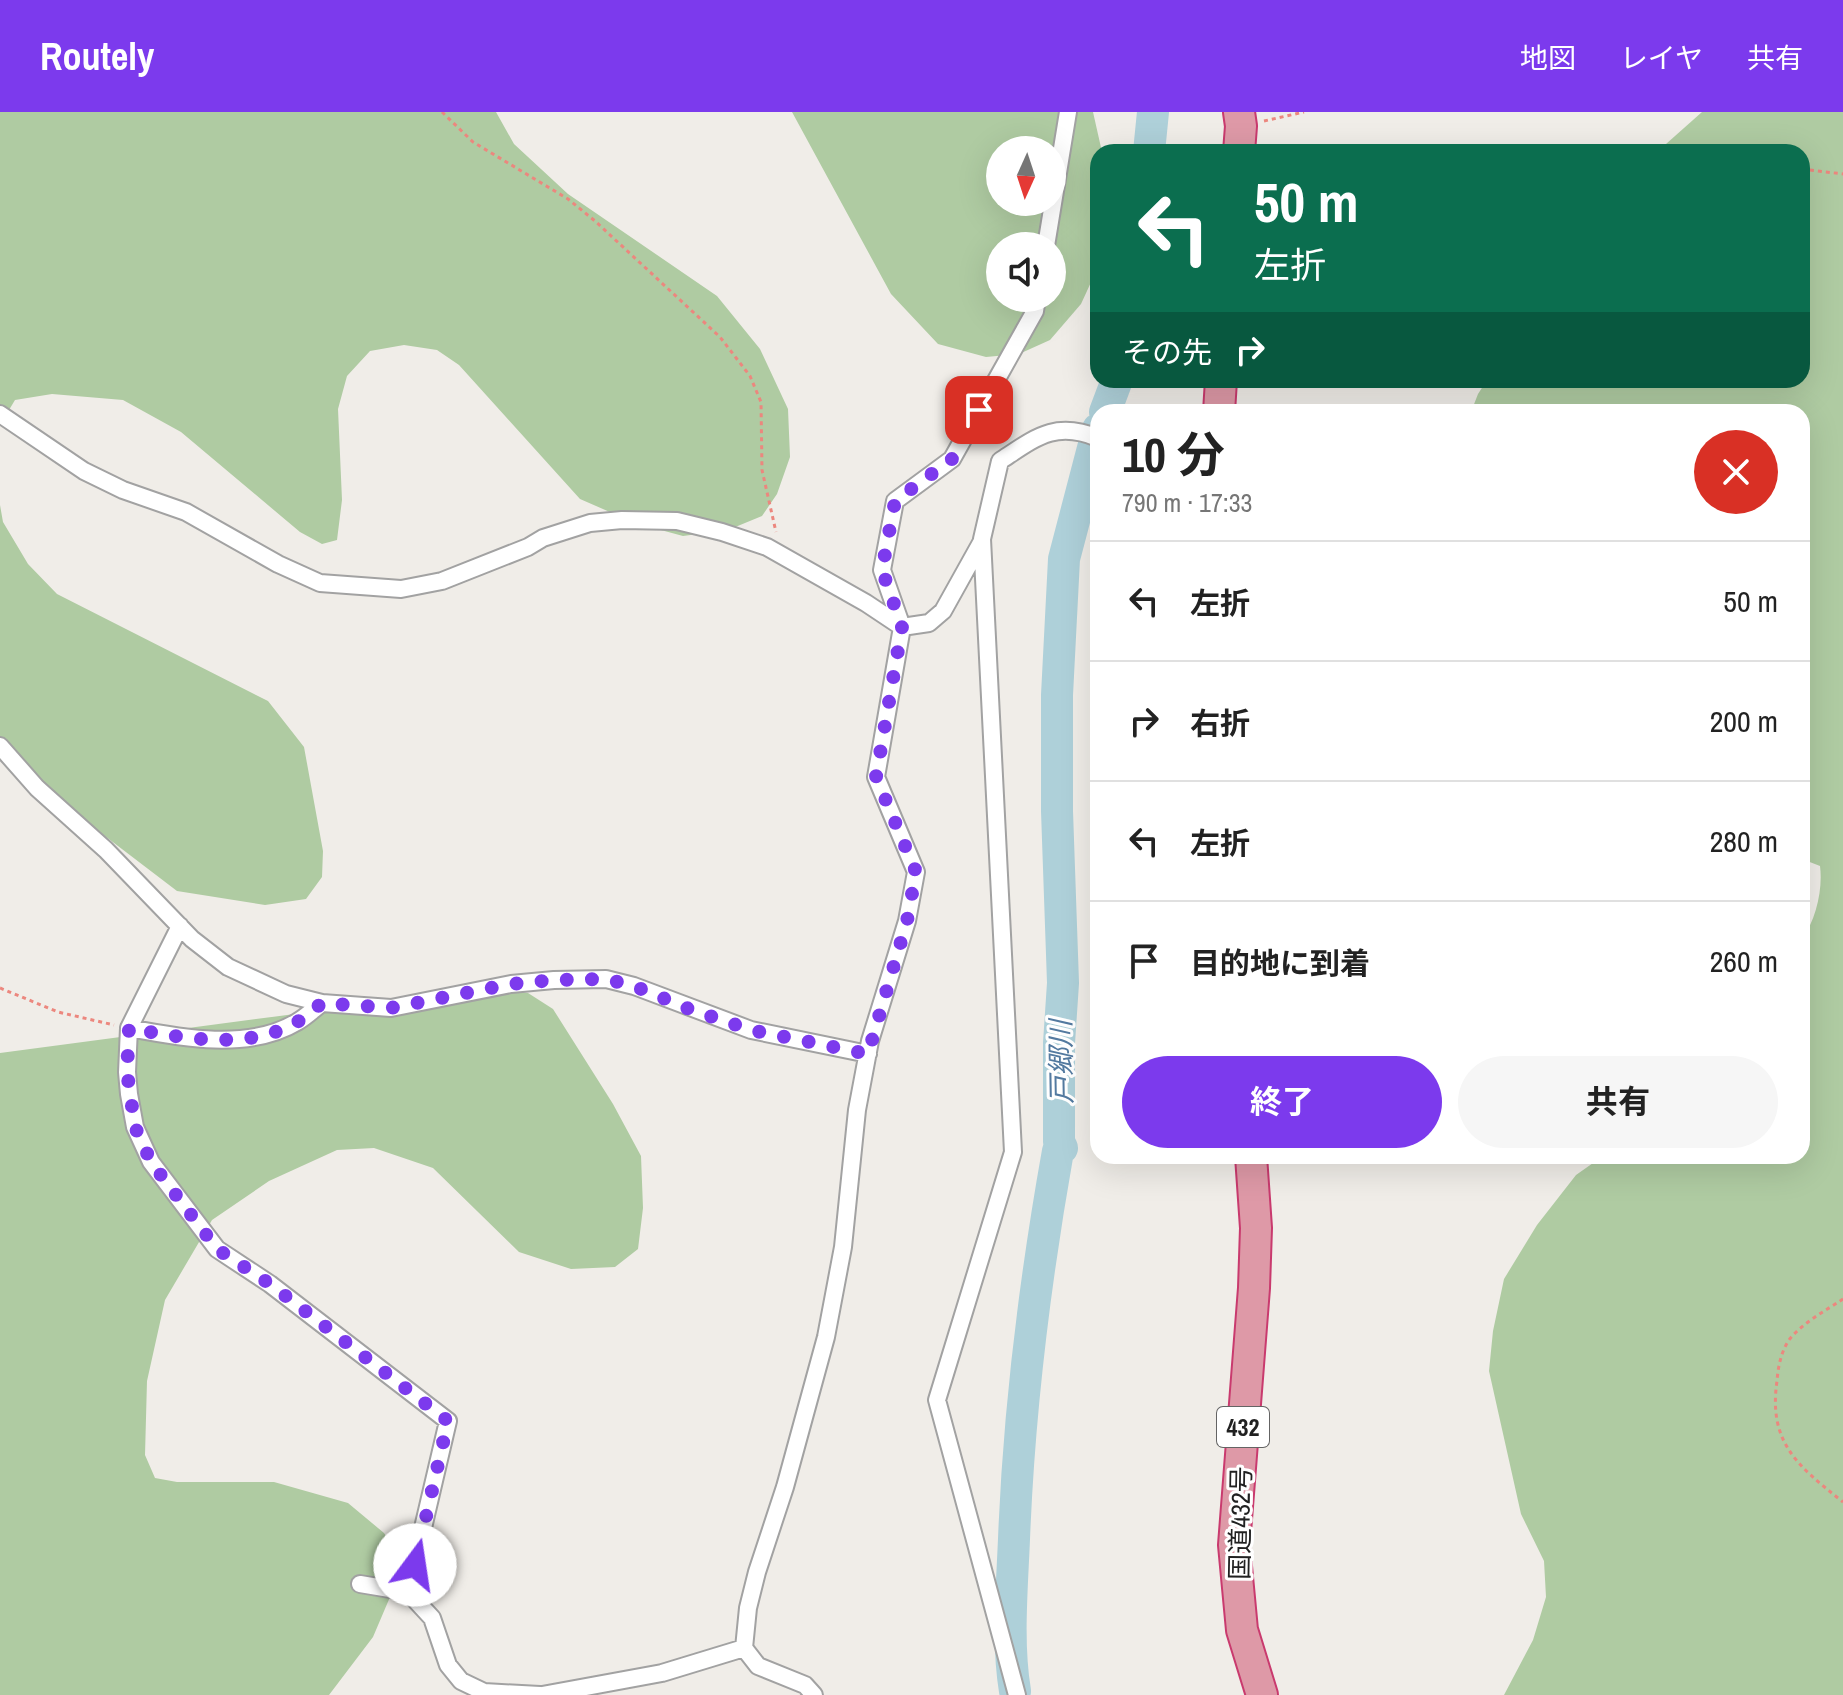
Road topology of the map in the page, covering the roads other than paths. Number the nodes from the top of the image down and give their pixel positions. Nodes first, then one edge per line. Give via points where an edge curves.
1 (1068, 112) edge
2 (1048, 232) edge
3 (1034, 312) edge
4 (0, 414) edge
5 (1090, 435) edge
6 (982, 539) junction
7 (902, 627) junction
8 (0, 746) edge
9 (180, 926) junction
10 (322, 1003) junction
11 (129, 1028) junction
12 (868, 1054) junction
13 (1252, 1164) edge
14 (360, 1584) dead end
15 (408, 1592) junction
16 (744, 1648) junction
17 (541, 1695) edge
18 (814, 1695) edge
19 (1017, 1695) edge
20 (1262, 1695) edge

1 - 2 street
3 - 7 street via 952,459 895,501 882,570
4 - 7 street via 84,471 186,512 320,583 401,589 442,581 590,523 677,521 781,555
5 - 6 street via 1042,433 1000,461
6 - 7 street via 943,611 929,623
6 - 19 street via 1013,1152 937,1400
7 - 12 street via 876,777 916,872
8 - 9 street
9 - 10 street via 228,967 286,994
9 - 11 street
10 - 11 street via 296,1023 267,1034 223,1039
10 - 12 street via 391,1008 511,984 606,979 751,1030
11 - 15 street via 127,1072 135,1127 151,1162 217,1249 448,1421
12 - 16 street via 826,1337 757,1572
13 - 20 highway, 国道432号 / 432 via 1254,1288 1234,1545 1242,1630
14 - 15 street
15 - 17 street via 432,1618 448,1665 461,1681 484,1692
16 - 17 street via 662,1673
16 - 18 street via 758,1666 805,1685

